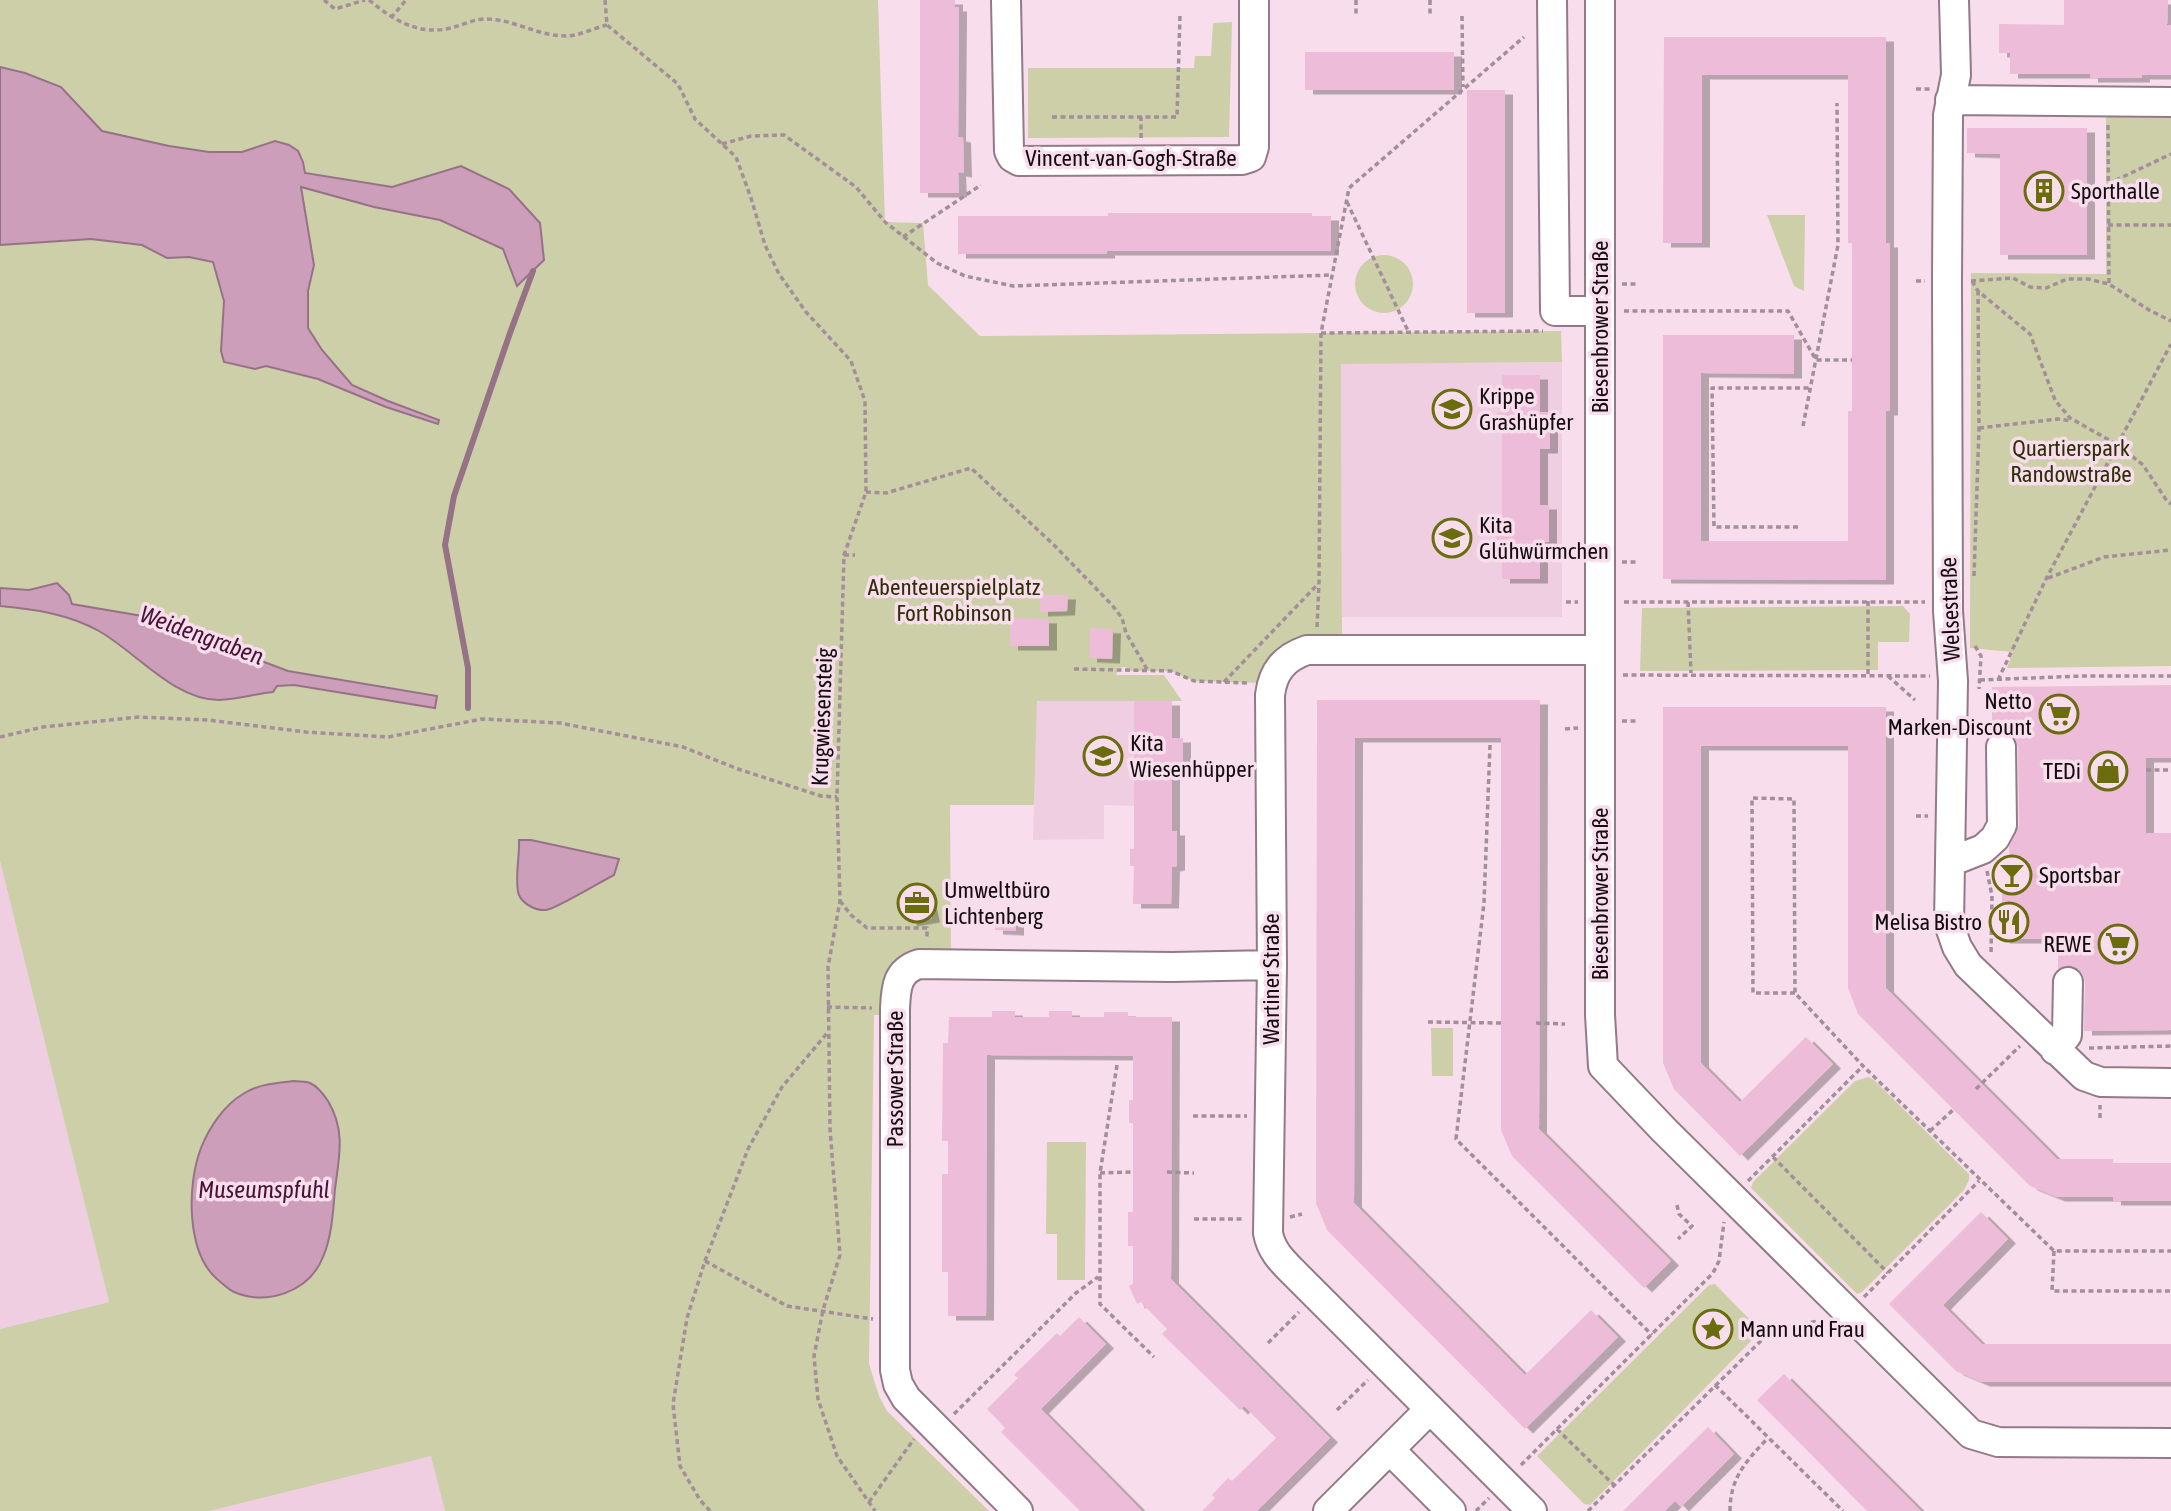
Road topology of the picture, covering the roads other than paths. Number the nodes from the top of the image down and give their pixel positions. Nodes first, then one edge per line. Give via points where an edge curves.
1 (1006, 0) edge
2 (1254, 0) edge
3 (1552, 0) edge
4 (1600, 0) edge
5 (1954, 0) edge
6 (1950, 100) junction
7 (2171, 102) edge
8 (1601, 312) junction
9 (1600, 663) junction
10 (2001, 747) dead end
11 (1971, 853) road end
12 (1272, 965) junction
13 (2068, 982) dead end
14 (2061, 1043) junction
15 (2171, 1083) edge
16 (1429, 1410) junction
17 (2171, 1443) edge
18 (1390, 1450) junction
19 (1018, 1511) edge
20 (1328, 1511) edge
21 (1451, 1511) edge
22 (1532, 1511) edge

1 - 2 street, Vincent-van-Gogh-Straße via 1009,151 1019,161 1251,157
3 - 8 street via 1555,311
4 - 8 street, Biesenbrower Straße
5 - 6 street, Welsestraße via 1955,75
6 - 7 street
6 - 14 street, Welsestraße via 1948,603 1966,681 1949,820 1949,923 1968,965
8 - 9 street, Biesenbrower Straße
9 - 12 street, Wartiner Straße via 1307,650 1282,664 1271,683
9 - 17 street, Biesenbrower Straße via 1603,1066 1971,1433 1998,1442
10 - 11 street via 2002,825 1995,838
12 - 16 street, Wartiner Straße via 1270,1244
12 - 19 street, Passower Straße via 919,964 903,972 895,1007 895,1370 906,1398
13 - 14 street
14 - 15 street, Welsestraße via 2084,1076 2101,1082
16 - 18 street
16 - 22 street, Wartiner Straße
18 - 20 street
18 - 21 street

